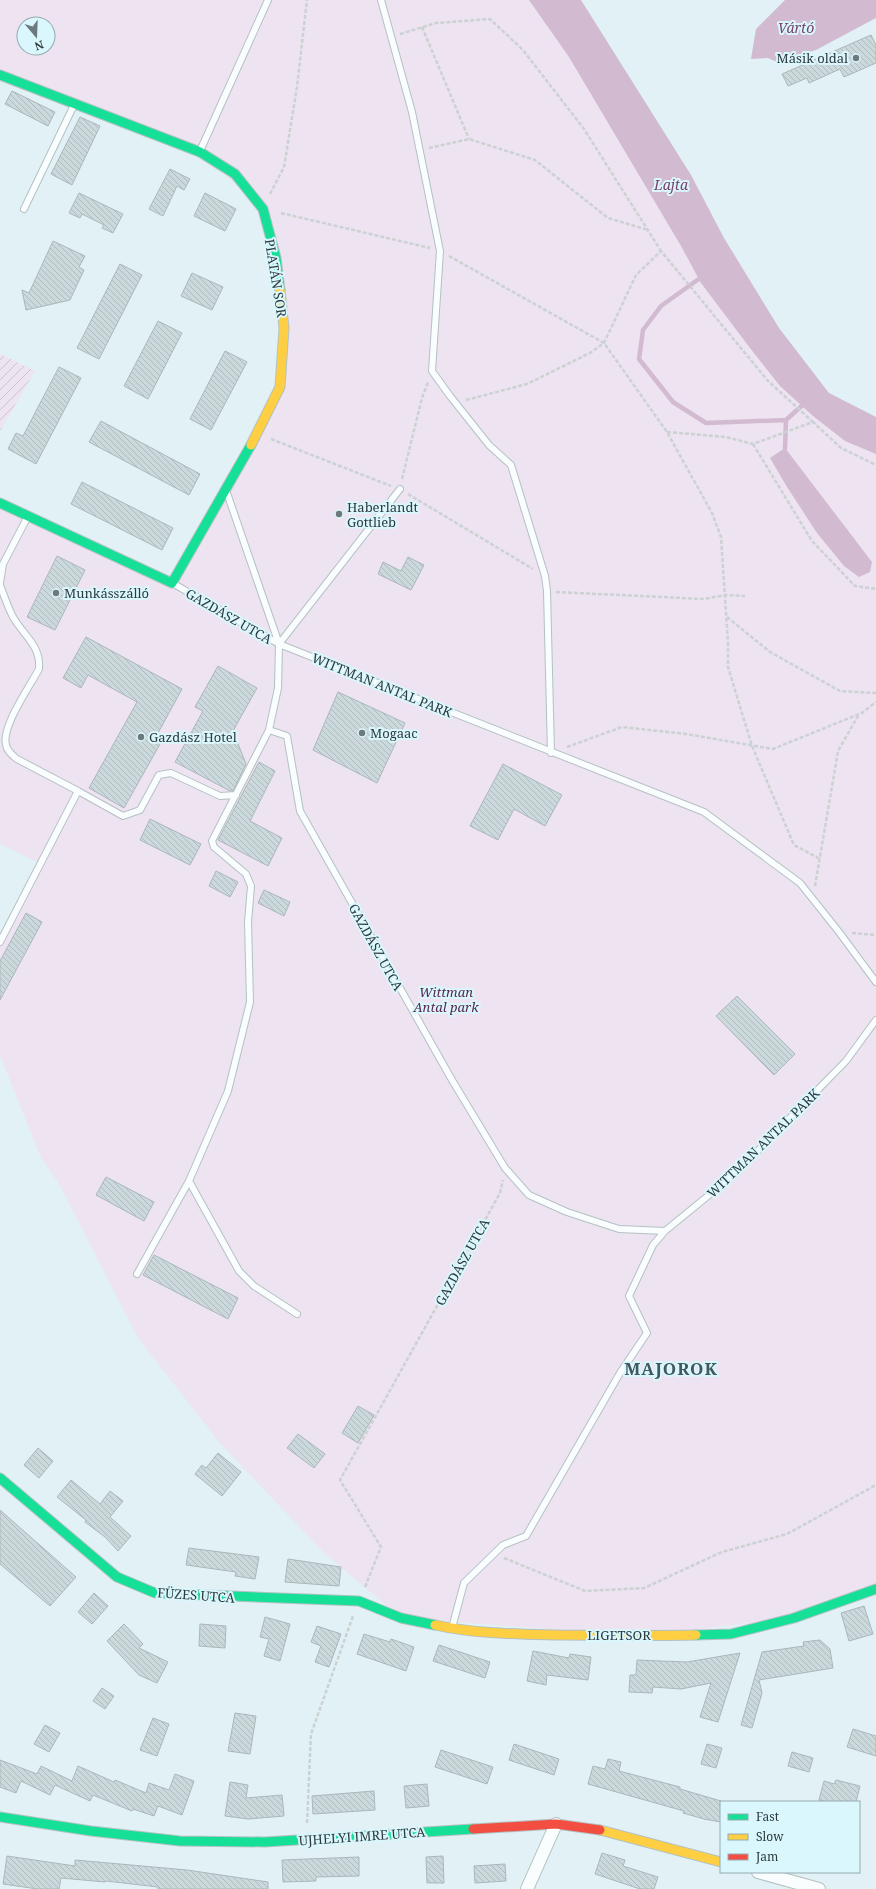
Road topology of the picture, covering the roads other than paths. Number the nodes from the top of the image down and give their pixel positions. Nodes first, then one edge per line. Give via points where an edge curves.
1 (268, 0) edge
2 (381, 0) edge
3 (0, 75) edge
4 (74, 104) junction
5 (200, 152) junction
6 (24, 209) dead end
7 (400, 489) road end
8 (226, 490) junction
9 (0, 503) edge
10 (28, 516) junction
11 (172, 583) junction
12 (0, 584) edge
13 (279, 644) junction
14 (269, 730) junction
15 (551, 752) junction
16 (78, 792) junction
17 (236, 795) junction
18 (0, 942) edge
19 (876, 982) edge
20 (876, 1020) edge
21 (189, 1181) junction
22 (664, 1232) junction
23 (137, 1274) dead end
24 (297, 1314) dead end
25 (0, 1478) edge
26 (876, 1589) edge
27 (358, 1601) joint
28 (452, 1629) junction
29 (0, 1817) edge
30 (556, 1824) junction
31 (720, 1862) edge
32 (762, 1873) edge
33 (526, 1889) edge
34 (819, 1889) edge

1 - 5 lane
2 - 15 lane via 412,112 440,251 432,370 489,445 511,465 545,576
3 - 4 street, PLATÁN SOR
4 - 5 street, PLATÁN SOR
4 - 6 lane
5 - 8 street, PLATÁN SOR via 235,174 263,209 276,258 284,328 280,387
7 - 13 lane
8 - 11 street, PLATÁN SOR
8 - 13 lane
9 - 10 street, GAZDÁSZ UTCA
10 - 11 street, GAZDÁSZ UTCA
10 - 12 lane via 2,564
11 - 13 lane, GAZDÁSZ UTCA
12 - 16 lane via 12,615 40,659 39,670 8,726 6,745 17,759
13 - 14 lane, GAZDÁSZ UTCA via 278,688
13 - 15 lane, WITTMAN ANTAL PARK
14 - 17 lane
14 - 22 lane, GAZDÁSZ UTCA via 287,736 300,811 444,1068 505,1168 529,1195 567,1212 619,1229
15 - 19 lane, WITTMAN ANTAL PARK via 704,812 800,883
16 - 17 lane via 123,816 140,810 159,775 171,773 220,796
16 - 18 lane
17 - 21 lane via 212,841 214,847 246,874 251,886 248,922 250,1002 228,1091
20 - 22 lane, WITTMAN ANTAL PARK via 846,1061 736,1173
21 - 23 lane
21 - 24 lane via 239,1271 254,1286
22 - 28 lane, WITTMAN ANTAL PARK via 653,1245 629,1296 647,1333 620,1373 526,1536 503,1545 464,1582
25 - 27 street, FÜZES UTCA via 117,1577 155,1594
26 - 28 street, LIGETSOR via 794,1618 731,1634 542,1635
27 - 28 street, LIGETSOR via 402,1618
29 - 30 street, UJHELYI IMRE UTCA via 180,1841 265,1842
30 - 31 street, UJHELYI IMRE UTCA via 608,1831
30 - 33 street
32 - 34 street

